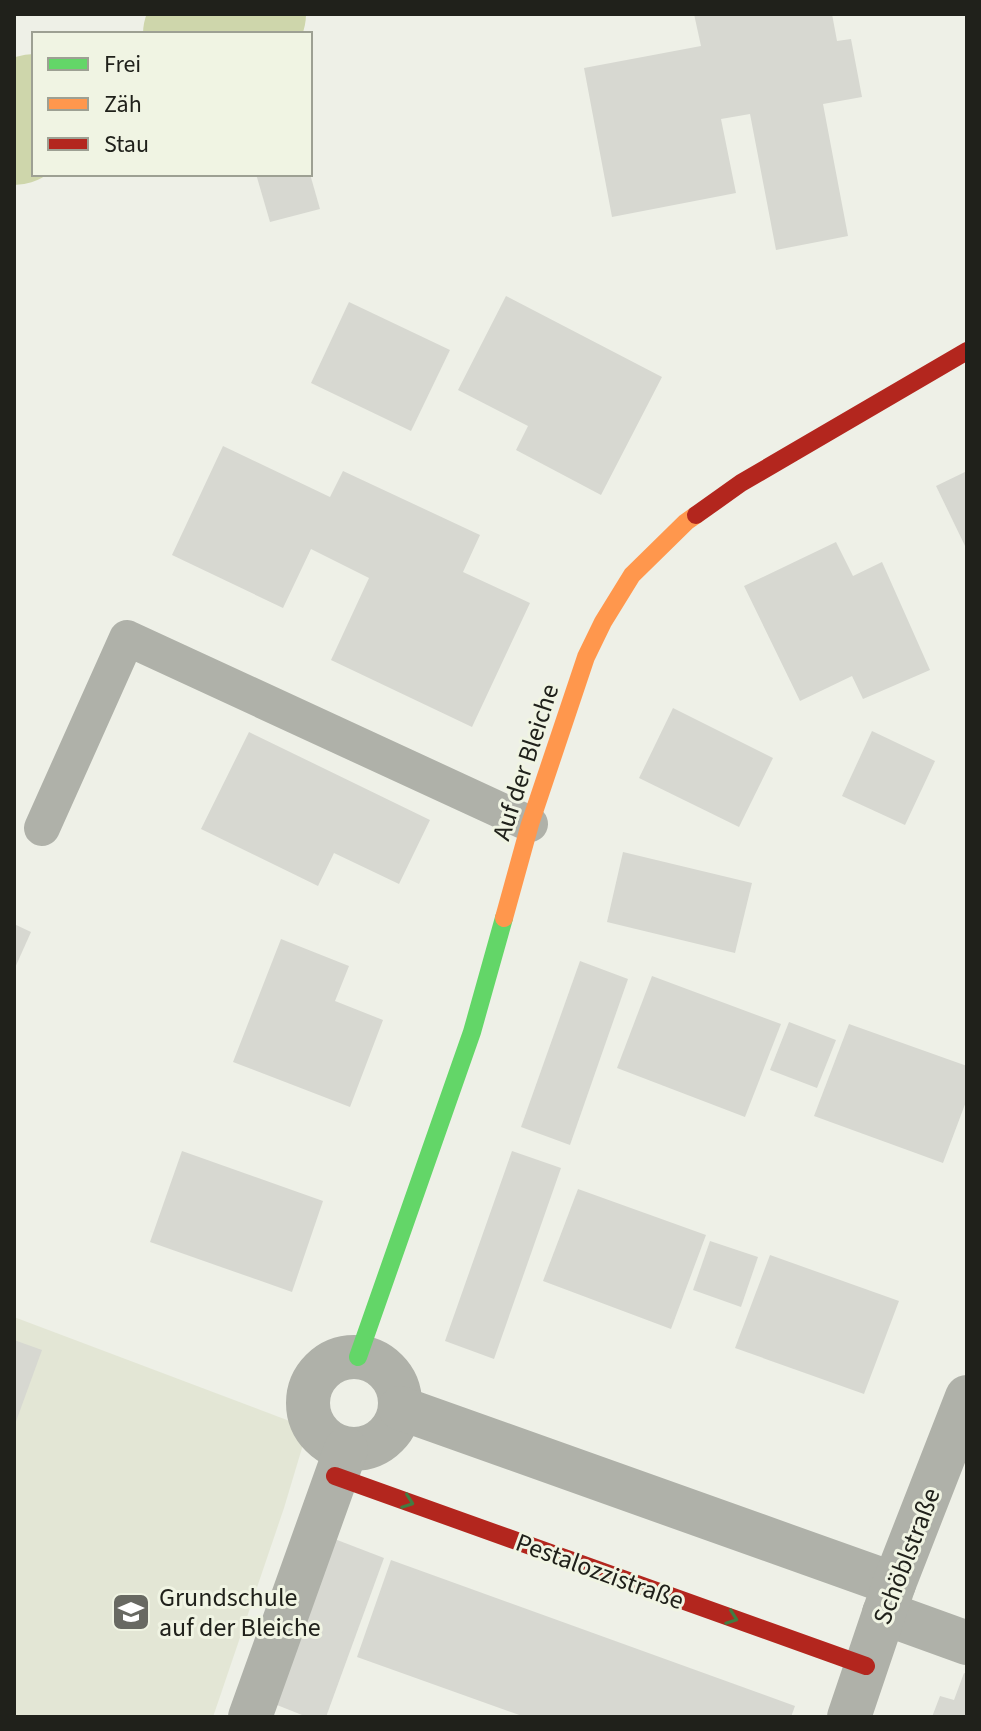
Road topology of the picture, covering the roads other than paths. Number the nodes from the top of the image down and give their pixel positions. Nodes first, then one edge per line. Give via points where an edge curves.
1 (967, 351) edge
2 (530, 824) junction
3 (42, 828) dead end
4 (358, 1357) junction
5 (967, 1397) edge
6 (400, 1408) junction
7 (340, 1462) junction
8 (889, 1598) junction
9 (967, 1643) edge
10 (866, 1666) junction
11 (250, 1717) edge
12 (849, 1717) edge

1 - 2 street, Auf der Bleiche via 741,483 686,522 632,575 586,657
2 - 3 lane via 127,638
2 - 4 street, Auf der Bleiche via 472,1032
4 - 6 street via 385,1368 399,1393
4 - 7 street via 329,1365 311,1387 308,1402 315,1427 334,1444
5 - 8 street, Schöblstraße
6 - 7 street via 388,1435
6 - 8 street
7 -> 10 street, Pestalozzistraße
7 - 11 street
8 - 9 street
8 - 10 street, Schöblstraße
10 - 12 street, Schöblstraße

